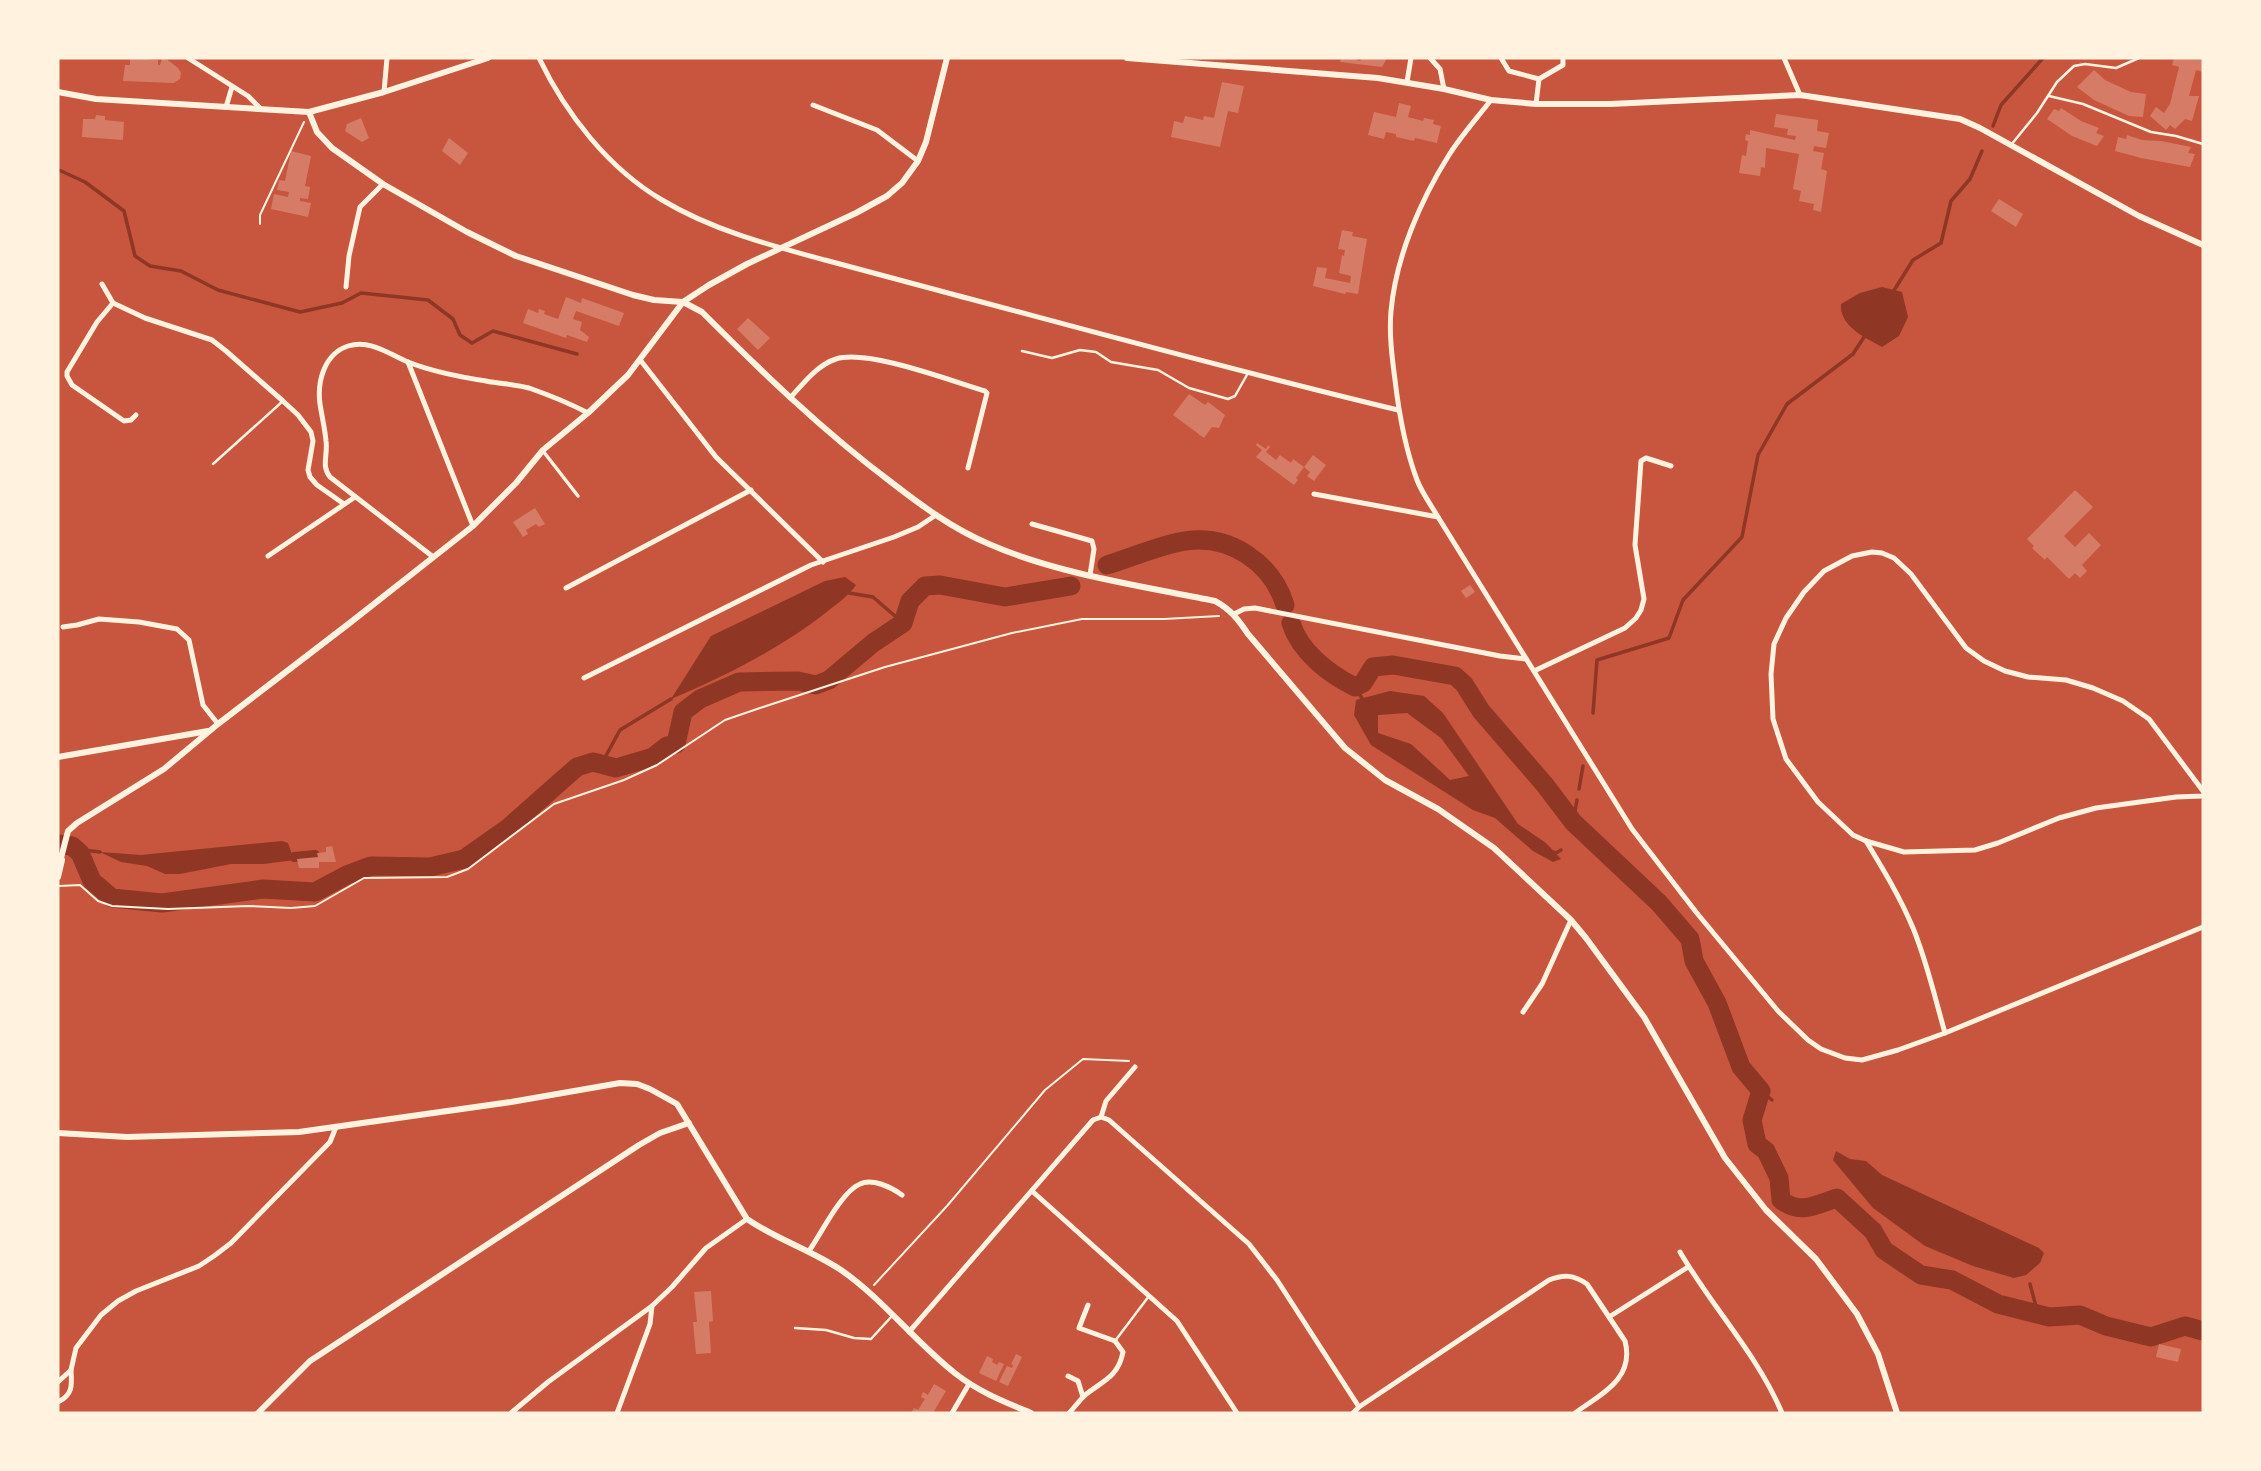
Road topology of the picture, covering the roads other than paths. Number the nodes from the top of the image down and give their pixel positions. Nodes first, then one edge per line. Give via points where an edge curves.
1 (188, 58) edge
2 (387, 58) edge
3 (488, 58) edge
4 (539, 58) edge
5 (947, 58) edge
6 (1127, 58) edge
7 (1411, 58) edge
8 (1430, 58) edge
9 (1502, 58) edge
10 (1563, 58) edge
11 (1784, 58) edge
12 (2139, 58) edge
13 (1203, 62) edge
14 (1539, 79) junction
15 (1407, 82) junction
16 (232, 87) junction
17 (1444, 89) junction
18 (58, 92) edge
19 (384, 92) junction
20 (1800, 95) junction
21 (2049, 96) junction
22 (1491, 100) junction
23 (1536, 104) junction
24 (813, 105) dead end
25 (226, 107) junction
26 (261, 109) junction
27 (309, 112) junction
28 (2203, 144) edge
29 (2011, 145) junction
30 (918, 160) junction
31 (383, 184) junction
32 (2203, 246) edge
33 (778, 248) junction
34 (102, 284) dead end
35 (346, 287) dead end
36 (683, 302) junction
37 (113, 303) junction
38 (1022, 351) dead end
39 (640, 361) junction
40 (408, 362) junction
41 (1248, 373) junction
42 (790, 398) junction
43 (283, 401) junction
44 (1398, 410) junction
45 (588, 412) junction
46 (136, 415) dead end
47 (543, 450) junction
48 (213, 464) dead end
49 (1671, 466) dead end
50 (968, 468) dead end
51 (751, 490) junction
52 (1314, 494) dead end
53 (578, 496) dead end
54 (355, 497) junction
55 (344, 504) junction
56 (936, 515) junction
57 (1438, 517) junction
58 (1032, 524) dead end
59 (473, 526) junction
60 (268, 556) dead end
61 (432, 556) junction
62 (823, 562) junction
63 (1090, 575) junction
64 (566, 588) dead end
65 (1234, 614) junction
66 (63, 626) dead end
67 (1526, 659) junction
68 (1534, 671) junction
69 (584, 678) dead end
70 (218, 724) junction
71 (210, 730) junction
72 (58, 757) edge
73 (2203, 794) edge
74 (1866, 841) junction
75 (58, 877) edge
76 (1571, 920) junction
77 (2203, 927) edge
78 (1523, 1012) dead end
79 (1945, 1033) junction
80 (1135, 1066) road end
81 (1101, 1117) junction
82 (689, 1123) junction
83 (336, 1127) junction
84 (58, 1133) edge
85 (1032, 1191) junction
86 (902, 1195) dead end
87 (747, 1219) junction
88 (810, 1251) junction
89 (1680, 1252) dead end
90 (1688, 1267) junction
91 (1149, 1296) junction
92 (1088, 1305) dead end
93 (652, 1306) junction
94 (892, 1316) junction
95 (1609, 1317) junction
96 (795, 1328) dead end
97 (909, 1332) junction
98 (1115, 1341) junction
99 (71, 1370) junction
100 (1068, 1376) dead end
101 (58, 1382) edge
102 (969, 1384) junction
103 (1083, 1397) junction
104 (58, 1402) edge
105 (1359, 1407) junction
106 (258, 1413) edge
107 (511, 1413) edge
108 (617, 1413) edge
109 (952, 1413) edge
110 (1031, 1413) edge
111 (1069, 1413) edge
112 (1237, 1413) edge
113 (1353, 1413) edge
114 (1575, 1413) edge
115 (1782, 1413) edge
116 (1897, 1413) edge

1 - 16 street
2 - 19 street
3 - 19 street
4 - 33 street via 577,122 636,181 689,215
5 - 30 street
6 - 13 street
7 - 15 street
8 - 17 street via 1440,69
9 - 14 street via 1509,71
10 - 14 street via 1563,65
11 - 20 street
12 - 21 lane via 2116,68 2074,66
13 - 15 street
14 - 23 street
15 - 17 street
16 - 25 street
16 - 26 street
17 - 22 street
18 - 25 street via 96,99
19 - 27 street
20 - 23 street
20 - 29 street via 1960,119
21 - 28 lane via 2083,104 2151,132
21 - 29 lane
22 - 23 street
22 - 44 street via 1432,184 1404,250 1391,312
24 - 30 street via 877,130
25 - 26 street
26 - 27 street
27 - 31 street via 317,132 332,148
29 - 32 street
30 - 33 street via 887,196
31 - 35 street via 360,207
31 - 36 street via 516,256 633,295
33 - 36 street
33 - 41 street
34 - 37 street
36 - 39 street
36 - 42 street via 702,312
37 - 43 street via 212,340
37 - 46 street via 67,376 72,385 124,421
38 - 41 lane via 1052,358 1096,352 1111,362 1158,370 1189,388 1228,399 1235,396
39 - 45 street
39 - 51 street via 716,457
40 - 45 street via 525,387
40 - 54 street via 357,344 345,347 327,362 319,397 327,443 324,470
40 - 59 street
41 - 44 street
42 - 50 street via 819,368 851,356 985,391
42 - 56 street via 829,434
43 - 48 lane
43 - 55 street via 311,432 310,477
44 - 57 street via 1418,482
45 - 47 street
47 - 53 street
47 - 59 street
49 - 68 street via 1646,458 1641,461 1634,545 1644,599 1636,618 1625,628
51 - 62 street
51 - 64 street
52 - 57 street
54 - 55 street
54 - 61 street
55 - 60 street
56 - 62 street via 894,537
56 - 63 street via 989,544
57 - 67 street
58 - 63 street via 1092,541
59 - 61 street
61 - 70 street
62 - 69 street
63 - 65 street via 1215,601
65 - 67 street via 1255,608
65 - 76 street via 1345,748 1385,780 1494,848
66 - 70 street via 99,619 177,629 189,640 203,705
67 - 68 street
68 - 79 street via 1632,829 1744,971 1808,1040 1845,1058 1862,1060
70 - 71 street
71 - 72 street
71 - 75 street via 164,769 68,831
73 - 74 street via 2096,808 1975,850 1904,852
73 - 74 street via 2141,713 2093,688 2028,677 1984,661 1966,648 1911,573 1894,558 1872,552 1824,570 1804,592 1774,644 1771,674 1773,719 1786,759 1818,802 1853,835
74 - 79 street via 1913,928
76 - 78 street via 1542,984
76 - 116 street via 1644,1017 1726,1158 1766,1210 1816,1259 1857,1314 1878,1354
77 - 79 street
80 - 81 street via 1106,1101
81 - 85 street via 1093,1120
81 - 105 street via 1249,1244
82 - 83 street via 677,1104 667,1098 636,1084 620,1083
82 - 87 street
82 - 106 street via 639,1145 360,1327 310,1361
83 - 84 street via 127,1137
83 - 99 street via 330,1142 231,1243 199,1266 136,1291 101,1315 76,1348
85 - 91 street
85 - 97 street
86 - 88 street via 862,1182 850,1190
87 - 88 street
87 - 93 street via 706,1248
88 - 94 street via 842,1270
89 - 90 street
90 - 95 street
90 - 115 street via 1750,1353
91 - 98 lane
91 - 112 street via 1177,1321
92 - 98 street via 1079,1328
93 - 107 street
93 - 108 street via 650,1324
94 - 96 lane via 871,1339
94 - 97 street
95 - 105 street via 1587,1284 1560,1276
95 - 114 street via 1625,1341 1627,1365 1622,1376
97 - 102 street
98 - 103 street via 1123,1352 1121,1365
99 - 101 street
99 - 104 street via 71,1391
100 - 103 street via 1078,1381
102 - 109 street
102 - 110 street
103 - 111 street
105 - 113 street

